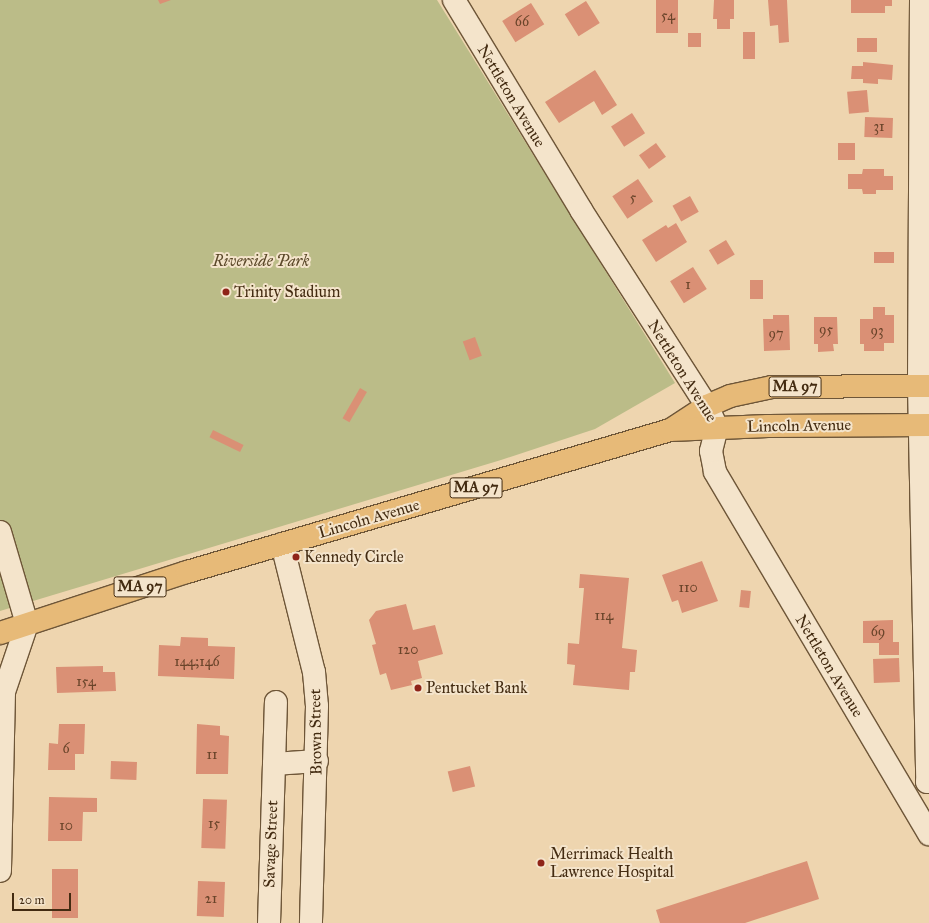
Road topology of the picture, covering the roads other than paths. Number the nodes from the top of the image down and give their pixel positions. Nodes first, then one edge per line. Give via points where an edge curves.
1 (454, 0) edge
2 (921, 0) edge
3 (924, 386) edge
4 (707, 406) junction
5 (924, 425) edge
6 (717, 427) junction
7 (670, 430) junction
8 (0, 532) edge
9 (282, 544) junction
10 (27, 624) junction
11 (0, 633) edge
12 (276, 702) dead end
13 (317, 761) junction
14 (274, 764) junction
15 (928, 782) edge
16 (929, 834) edge
17 (0, 871) edge
18 (269, 923) edge
19 (312, 923) edge

1 - 4 street, Nettleton Avenue via 581,210
2 - 3 street
3 - 4 main road, Lincoln Avenue / MA 97 via 772,387 730,396
3 - 5 street
4 - 6 street, Nettleton Avenue
4 - 7 main road, Lincoln Avenue / MA 97
5 - 6 main road, Lincoln Avenue / MA 97
5 - 15 street
6 - 7 main road, Lincoln Avenue / MA 97
6 - 16 street, Nettleton Avenue via 711,451 715,472
7 - 9 main road, Lincoln Avenue / MA 97
8 - 10 street
9 - 10 main road, Lincoln Avenue / MA 97 via 72,607
9 - 13 street, Brown Street via 314,672 318,706
10 - 11 main road, Lincoln Avenue / MA 97
10 - 17 street via 4,692
12 - 14 street, Savage Street
13 - 14 street
13 - 19 street, Brown Street
14 - 18 street, Savage Street

